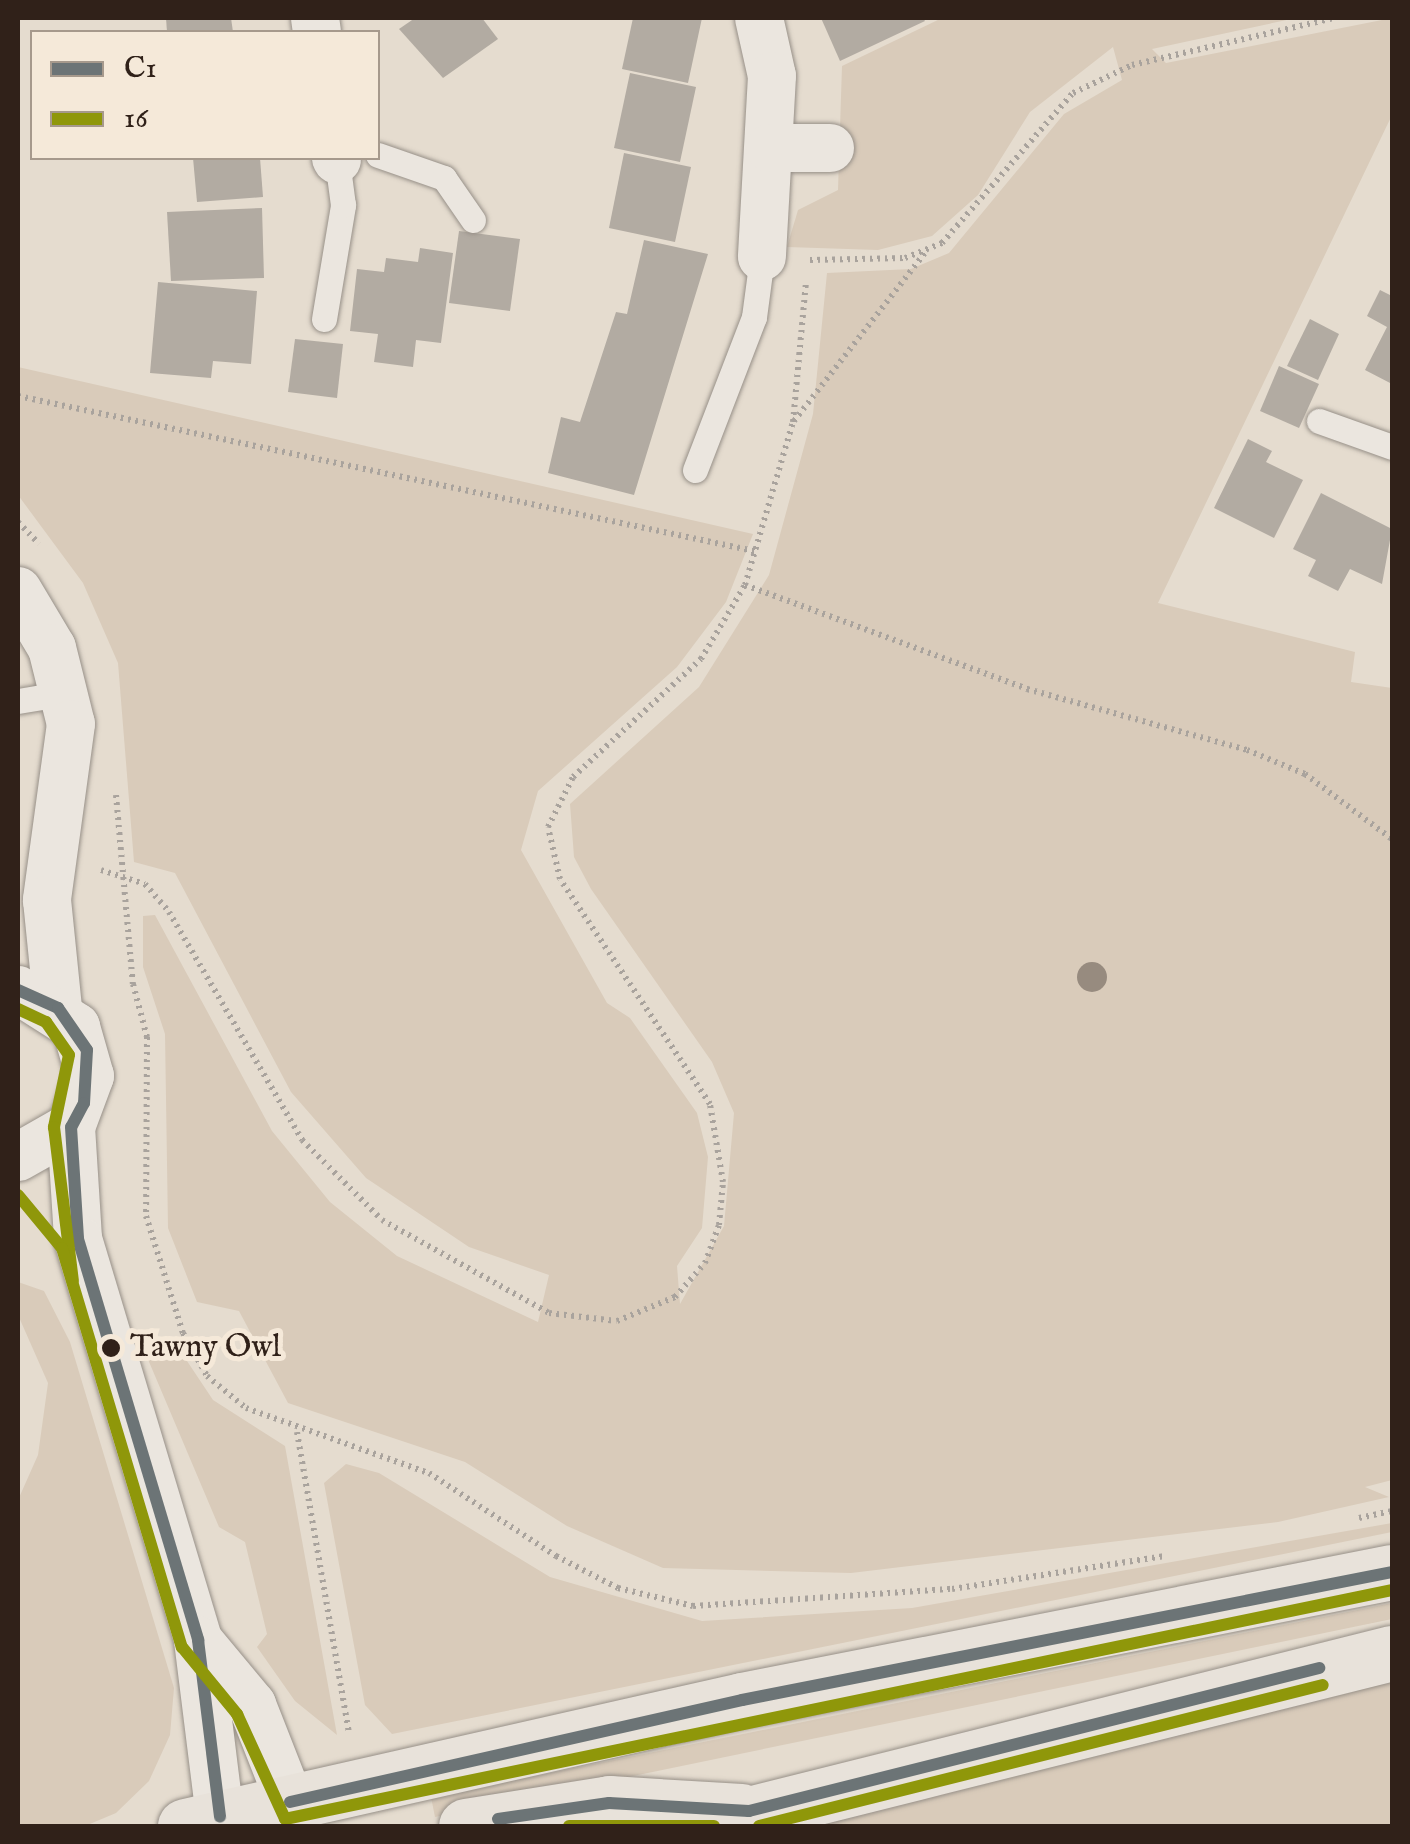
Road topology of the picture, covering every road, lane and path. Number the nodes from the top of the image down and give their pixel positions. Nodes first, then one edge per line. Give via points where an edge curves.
1 (759, 18) edge
2 (1334, 18) edge
3 (770, 148) junction
4 (830, 148) dead end
5 (350, 160) edge
6 (359, 160) edge
7 (472, 220) dead end
8 (928, 249) junction
9 (762, 257) joint
10 (324, 319) dead end
11 (18, 396) edge
12 (1318, 421) dead end
13 (793, 422) junction
14 (1392, 447) edge
15 (695, 470) dead end
16 (759, 552) junction
17 (745, 585) junction
18 (18, 591) edge
19 (66, 694) junction
20 (18, 700) edge
21 (1392, 839) edge
22 (47, 900) junction
23 (18, 948) edge
24 (38, 999) edge
25 (71, 1126) junction
26 (18, 1157) edge
27 (18, 1169) edge
28 (78, 1240) junction
29 (297, 1432) junction
30 (1392, 1511) edge
31 (1337, 1523) dead end
32 (1188, 1553) dead end
33 (1392, 1572) edge
34 (198, 1640) junction
35 (1392, 1652) edge
36 (359, 1786) junction
37 (294, 1814) edge
38 (725, 1819) edge
39 (217, 1824) edge
40 (466, 1826) edge

1 - 3 street via 772,76
2 - 8 path via 1132,65 1073,93 982,205
3 - 4 street
3 - 9 street
5 - 10 lane
6 - 7 lane via 444,178
8 - 13 path
8 - 13 path via 904,258 808,260
9 - 15 lane via 754,317
11 - 16 path
12 - 14 lane
13 - 16 path
16 - 17 path
17 - 21 path via 1028,689 1247,750 1305,774
17 - 29 path via 702,659 573,777 548,827 560,879 694,1075 719,1143 718,1224 705,1263 648,1314 589,1321 549,1312 382,1220 302,1140 169,912 122,870 147,1037 146,1216 166,1299 207,1376
18 - 19 street via 52,648
19 - 20 lane
19 - 22 street via 70,765
22 - 23 street
22 - 24 street
24 - 25 street via 76,1026 90,1076
25 - 26 street
25 - 28 street
27 - 28 street
28 - 34 street
29 - 32 path via 429,1472 571,1564 692,1606 952,1589
29 - 36 path
30 - 31 path
33 - 36 main road
34 - 37 street via 252,1705
34 - 39 street
35 - 38 main road
36 - 37 main road
37 - 39 main road
38 - 40 main road via 609,1803

